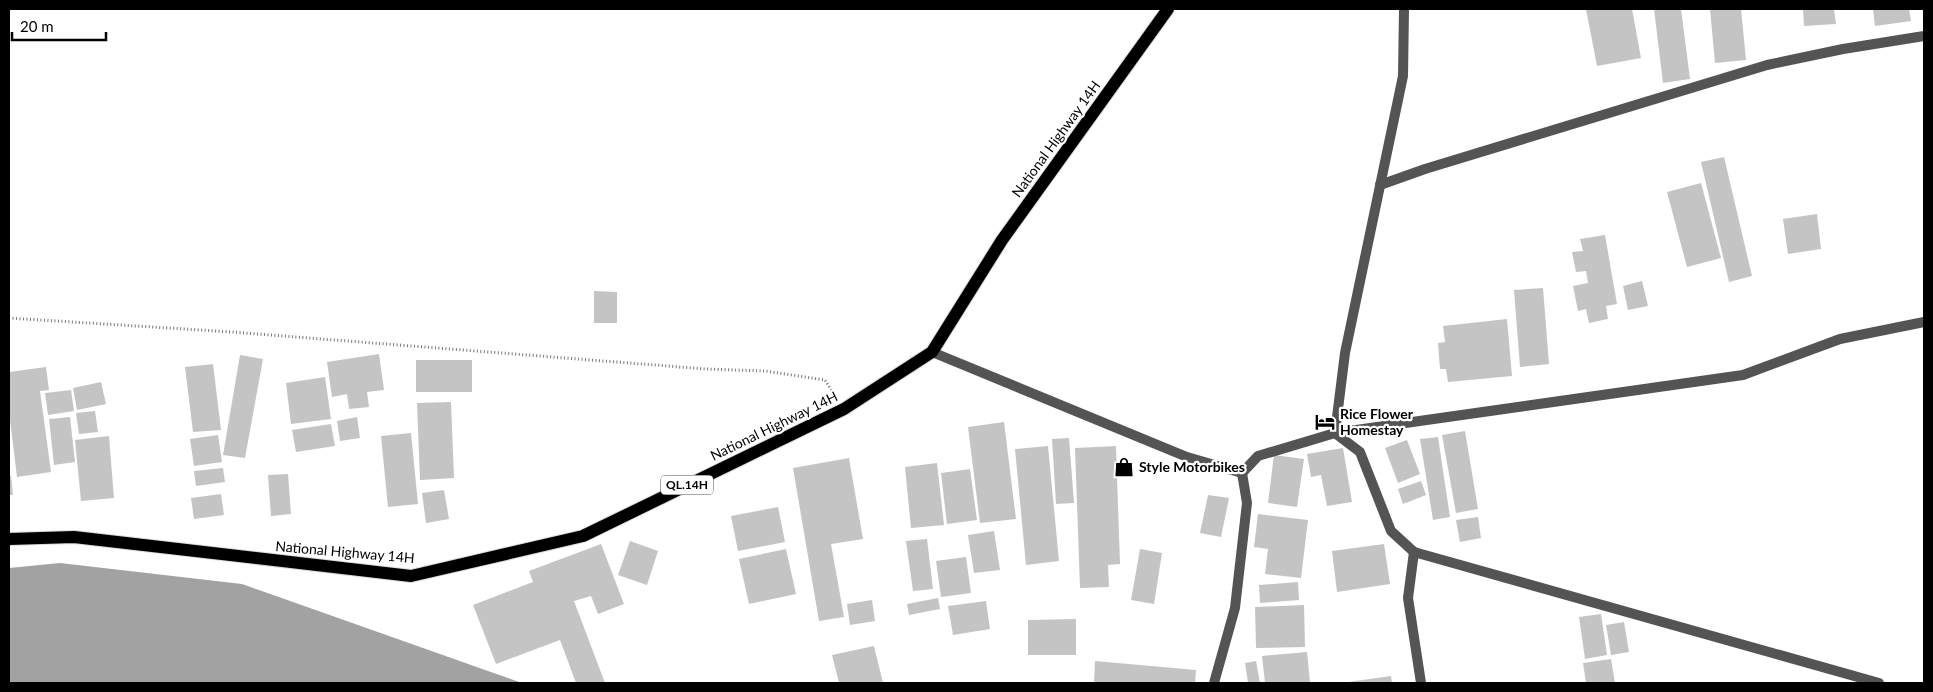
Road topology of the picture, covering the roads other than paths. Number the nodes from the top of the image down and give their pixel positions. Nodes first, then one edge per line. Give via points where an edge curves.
1 (1168, 9) edge
2 (1404, 9) edge
3 (1924, 36) edge
4 (1380, 185) junction
5 (1924, 322) edge
6 (932, 352) junction
7 (1335, 433) junction
8 (1242, 473) junction
9 (9, 539) edge
10 (1414, 552) junction
11 (1214, 683) edge
12 (1421, 683) edge
13 (1879, 683) edge

1 - 6 main road, National Highway 14H / QL.14H via 1002,240
2 - 4 street via 1403,76
3 - 4 street via 1766,65
4 - 7 street via 1345,353
5 - 7 street via 1840,339 1743,374
6 - 8 street via 1186,457
6 - 9 main road, National Highway 14H / QL.14H via 844,409 583,536 411,576 74,537
7 - 8 street via 1258,456
7 - 10 street via 1360,452 1391,531
8 - 11 street via 1247,503 1235,608
10 - 12 street via 1408,598
10 - 13 street

